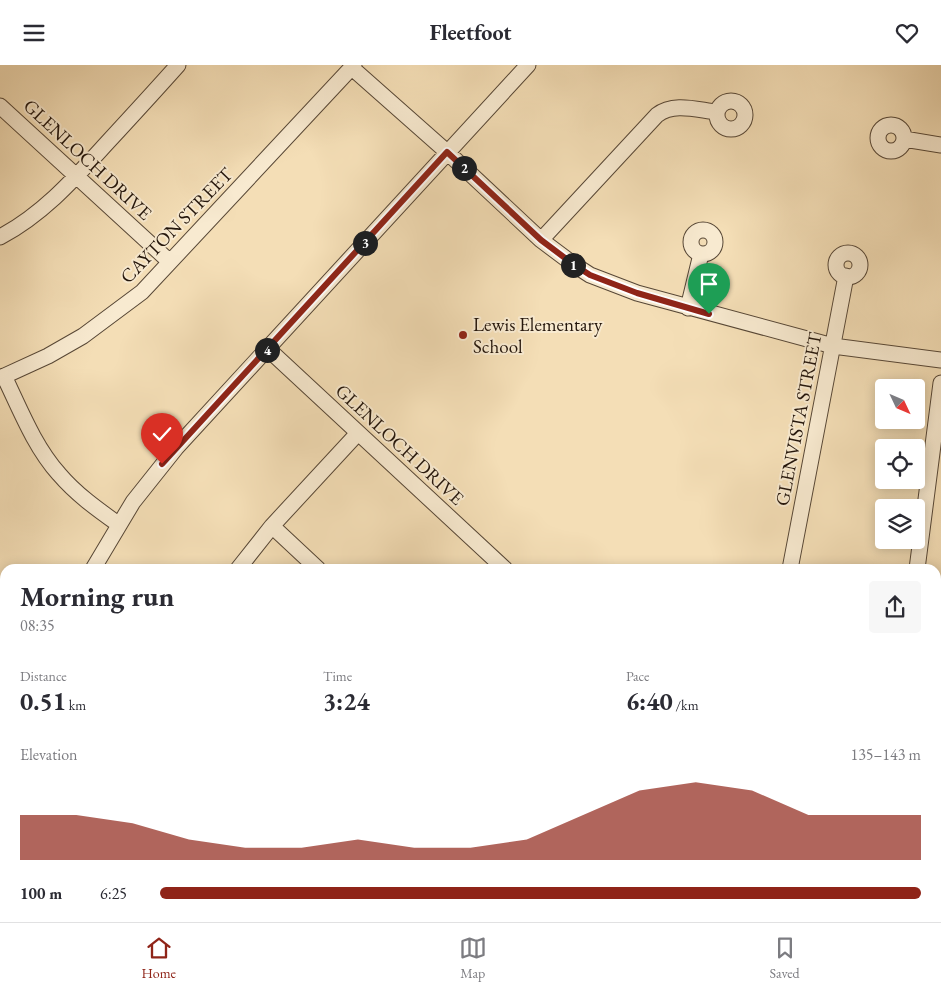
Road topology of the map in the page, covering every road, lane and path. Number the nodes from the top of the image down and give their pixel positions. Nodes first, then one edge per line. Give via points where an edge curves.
1 (178, 65) edge
2 (528, 65) edge
3 (353, 66) edge
4 (0, 106) edge
5 (717, 112) dead end
6 (904, 139) dead end
7 (941, 145) edge
8 (447, 152) junction
9 (76, 176) junction
10 (0, 237) edge
11 (541, 240) junction
12 (700, 254) dead end
13 (170, 262) junction
14 (846, 276) dead end
15 (688, 308) junction
16 (833, 346) junction
17 (268, 349) junction
18 (941, 360) edge
19 (2, 377) edge
20 (941, 383) edge
21 (939, 418) edge
22 (358, 433) junction
23 (118, 524) junction
24 (272, 526) junction
25 (96, 564) edge
26 (242, 564) edge
27 (313, 564) edge
28 (500, 564) edge
29 (791, 564) edge
30 (919, 564) edge

1 - 9 street
2 - 8 street
3 - 8 street
3 - 13 street, CAYTON STREET
4 - 9 street, GLENLOCH DRIVE
5 - 11 street via 672,107 657,115
6 - 7 street
8 - 11 street
8 - 17 street
9 - 10 street via 41,211
9 - 13 street, GLENLOCH DRIVE
11 - 15 street via 590,275
12 - 15 street
13 - 19 street, CAYTON STREET via 142,292 83,336
14 - 16 street, GLENVISTA STREET
15 - 16 street
16 - 18 street
16 - 29 street, GLENVISTA STREET
17 - 22 street, GLENLOCH DRIVE
17 - 23 street via 176,448
19 - 23 street via 58,474 86,501
20 - 21 street
21 - 30 street
22 - 24 street
22 - 28 street, GLENLOCH DRIVE
23 - 25 street
24 - 26 street
24 - 27 street

